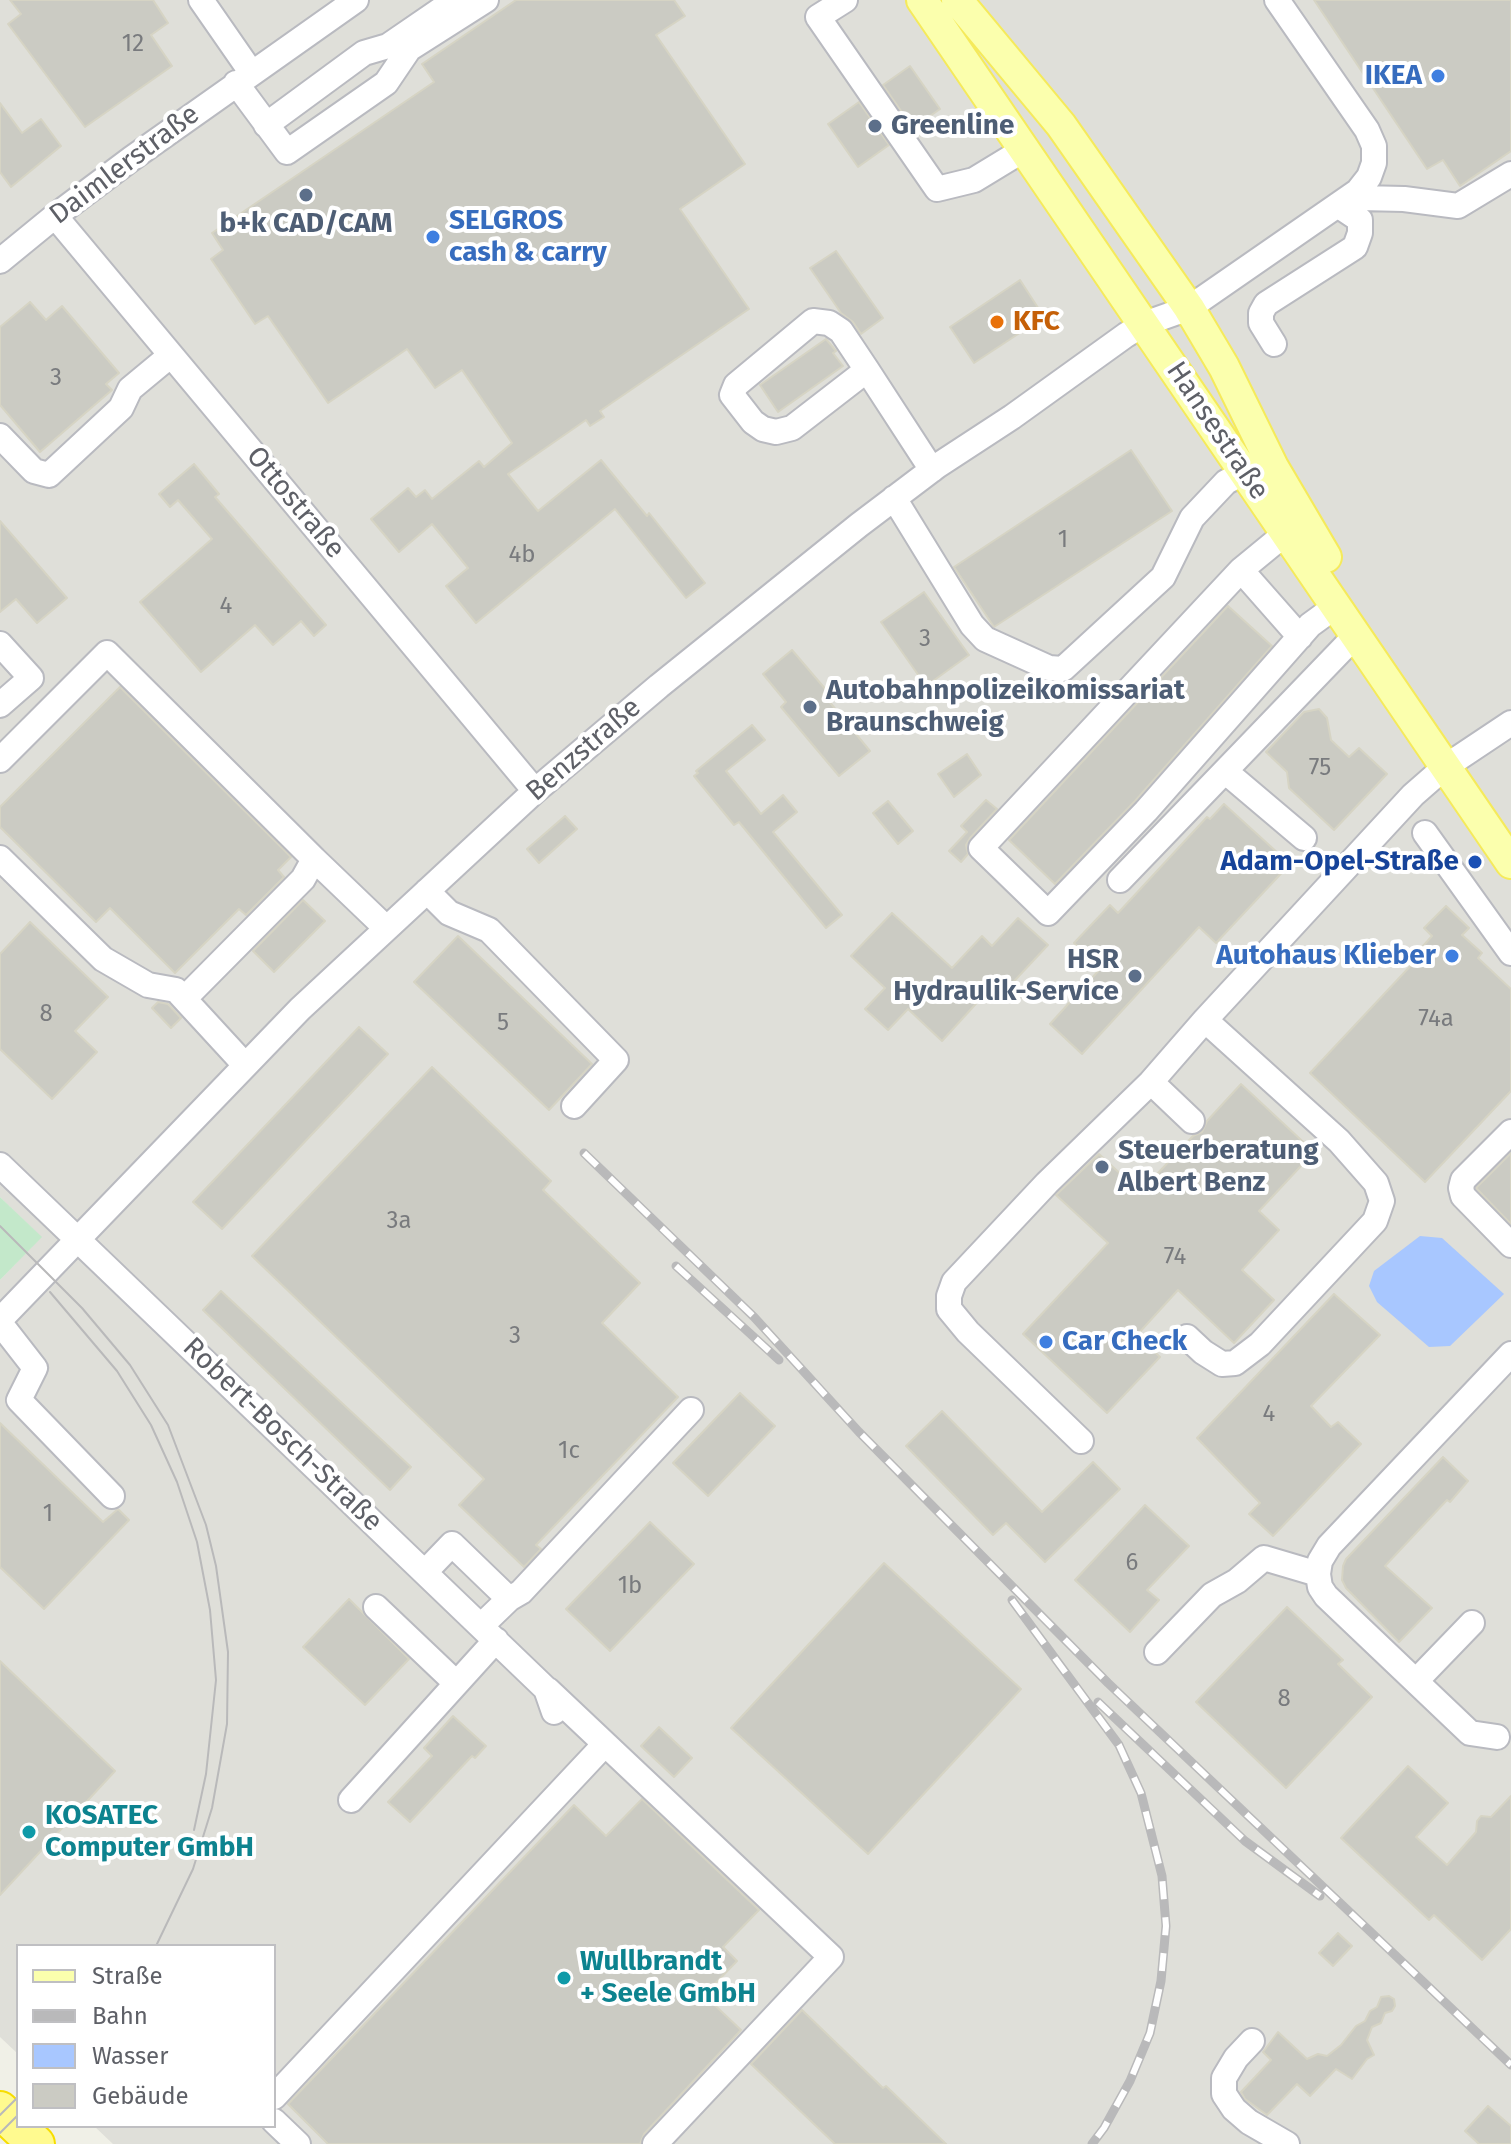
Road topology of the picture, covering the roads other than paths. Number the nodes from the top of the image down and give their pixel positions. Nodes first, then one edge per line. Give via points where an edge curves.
1 (201, 0) edge
2 (356, 0) edge
3 (455, 0) edge
4 (486, 0) edge
5 (845, 0) edge
6 (922, 0) edge
7 (957, 0) edge
8 (1277, 0) edge
9 (244, 77) junction
10 (266, 125) junction
11 (1025, 149) junction
12 (1511, 174) edge
13 (1339, 206) junction
14 (55, 216) junction
15 (0, 261) edge
16 (1189, 308) junction
17 (1144, 324) junction
18 (1274, 344) dead end
19 (171, 355) junction
20 (867, 370) junction
21 (0, 436) edge
22 (932, 470) junction
23 (1245, 472) junction
24 (894, 498) junction
25 (1286, 533) junction
26 (1241, 570) junction
27 (1336, 606) junction
28 (1356, 635) junction
29 (1300, 637) junction
30 (0, 644) edge
31 (0, 705) edge
32 (1511, 723) edge
33 (0, 760) edge
34 (1454, 761) junction
35 (1226, 772) junction
36 (535, 791) junction
37 (1511, 826) edge
38 (1425, 833) dead end
39 (1304, 838) dead end
40 (0, 858) edge
41 (314, 859) junction
42 (1511, 863) edge
43 (1120, 880) dead end
44 (427, 891) junction
45 (386, 928) junction
46 (1511, 953) edge
47 (185, 998) junction
48 (1205, 1020) junction
49 (245, 1065) junction
50 (1151, 1082) junction
51 (574, 1106) dead end
52 (1192, 1121) dead end
53 (1511, 1132) edge
54 (0, 1165) edge
55 (78, 1239) junction
56 (1511, 1245) edge
57 (4, 1309) edge
58 (1187, 1337) dead end
59 (1511, 1354) edge
60 (691, 1410) dead end
61 (1081, 1441) dead end
62 (112, 1496) dead end
63 (425, 1572) junction
64 (1318, 1574) junction
65 (509, 1599) junction
66 (376, 1607) dead end
67 (1472, 1623) dead end
68 (488, 1633) junction
69 (1157, 1652) dead end
70 (1416, 1681) junction
71 (456, 1683) junction
72 (1497, 1737) dead end
73 (605, 1744) junction
74 (351, 1800) dead end
75 (1252, 2041) dead end
76 (276, 2095) edge
77 (0, 2110) edge
78 (276, 2123) edge
79 (16, 2125) edge
80 (19, 2128) edge
81 (36, 2144) edge
82 (298, 2144) edge
83 (655, 2144) edge
84 (1287, 2144) edge

1 - 9 street
2 - 9 street, Daimlerstraße
3 - 10 street via 388,46 364,53
4 - 10 street via 409,49 386,83 287,152
5 - 11 street via 818,17 937,189 974,180
6 - 11 main road, Hansestraße
7 - 16 main road, Hansestraße via 1061,125
8 - 13 street via 1374,146 1369,177
9 - 10 street
9 - 14 street, Daimlerstraße
11 - 17 main road, Hansestraße
12 - 13 street via 1458,206 1360,198
13 - 16 street, Benzstraße
13 - 18 street via 1360,220 1355,247 1266,304 1261,323
14 - 15 street, Daimlerstraße
14 - 19 street, Ottostraße
16 - 17 street, Benzstraße
16 - 34 main road, Hansestraße via 1315,542
17 - 22 street, Benzstraße
17 - 23 main road, Hansestraße
19 - 21 street via 130,389 121,408 49,475 34,471
19 - 36 street, Ottostraße
20 - 20 street via 841,331 813,321 736,385 732,395 753,422 776,432 792,428
20 - 22 street
22 - 24 street, Benzstraße
23 - 24 street via 1226,482 1192,518 1163,577 1063,669 1049,668 985,639
23 - 25 main road, Hansestraße
24 - 36 street, Benzstraße
25 - 26 street
25 - 27 main road, Hansestraße
26 - 29 street
26 - 29 street via 981,848 1048,913
27 - 28 main road, Hansestraße
27 - 29 street
28 - 34 main road, Hansestraße
28 - 35 street
30 - 31 street via 31,678
32 - 34 street
33 - 41 street via 107,653
34 - 37 main road, Hansestraße
34 - 42 main road, Hansestraße
34 - 48 street via 1413,795
35 - 39 street
35 - 43 street
36 - 44 street, Benzstraße
38 - 46 street
40 - 47 street via 103,959 148,985 176,990
41 - 45 street
41 - 47 street via 303,879
44 - 45 street, Benzstraße
44 - 51 street via 449,913 489,930 616,1060
45 - 49 street, Benzstraße
47 - 49 street
48 - 50 street
48 - 58 street via 1339,1141 1376,1183 1382,1201 1375,1221 1260,1344 1235,1363 1222,1364
49 - 55 street, Benzstraße
50 - 52 street
50 - 61 street via 1047,1183 954,1282 949,1296 949,1309 968,1332
53 - 56 street via 1461,1188
54 - 55 street, Robert-Bosch-Straße
55 - 57 street, Benzstraße
55 - 63 street, Robert-Bosch-Straße
57 - 62 street via 35,1368 19,1400
59 - 64 street via 1329,1546
60 - 65 street
63 - 65 street via 452,1544
63 - 68 street, Robert-Bosch-Straße
64 - 69 street via 1264,1558 1212,1595
64 - 70 street via 1326,1596
65 - 68 street
66 - 71 street
67 - 70 street
68 - 71 street
68 - 73 street, Robert-Bosch-Straße via 550,1700
70 - 72 street via 1470,1733
71 - 74 street
73 - 76 street
73 - 83 street, Robert-Bosch-Straße via 831,1957
75 - 84 street via 1224,2078 1224,2094 1249,2122
77 - 79 highway
78 - 82 street
80 - 81 highway

